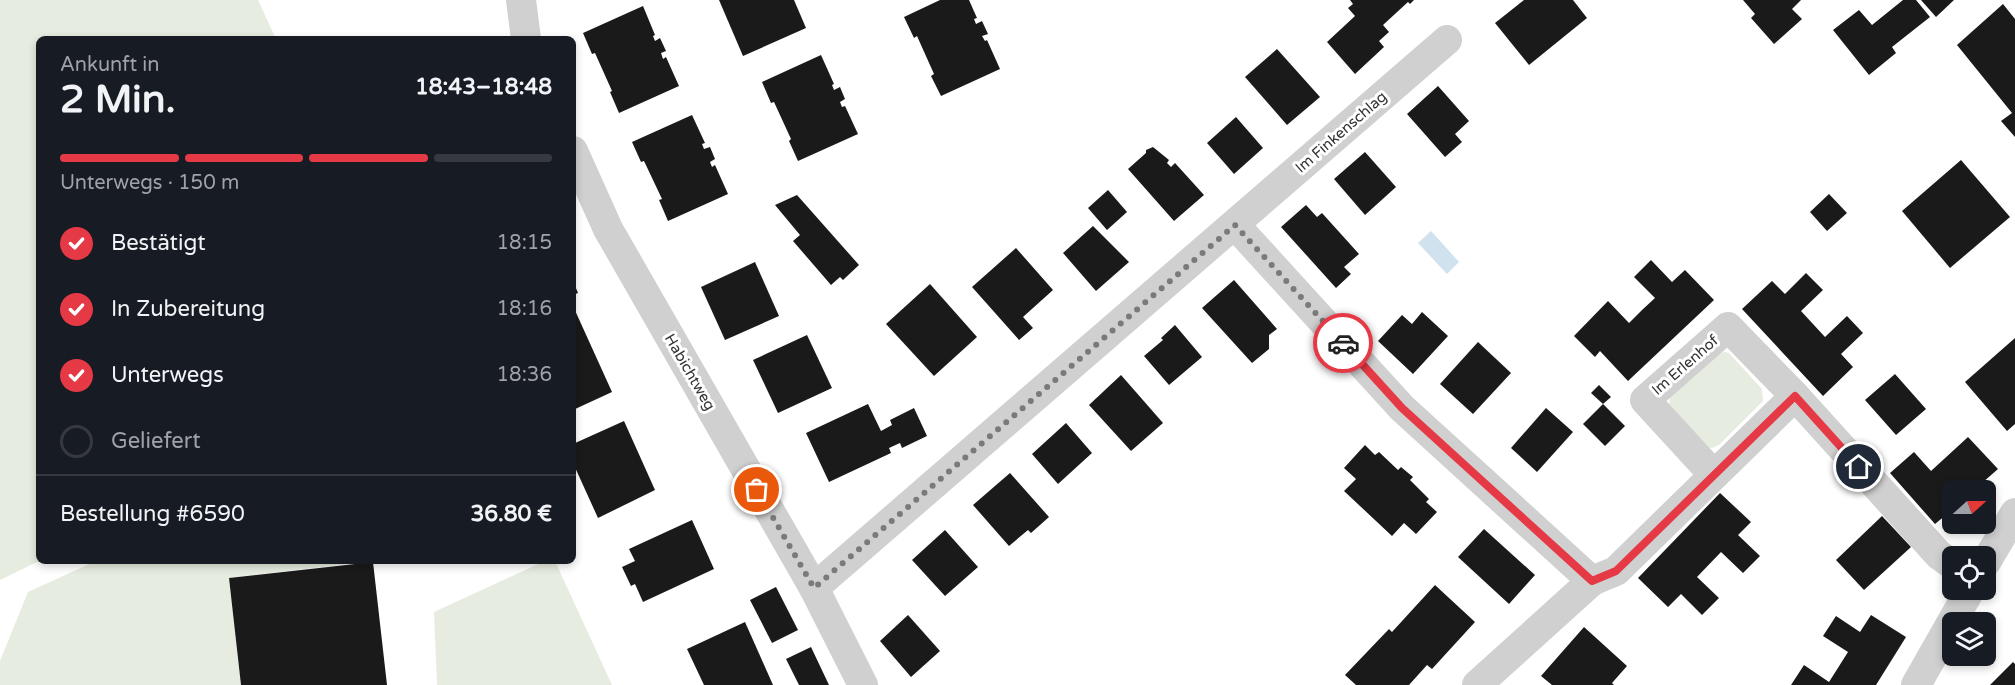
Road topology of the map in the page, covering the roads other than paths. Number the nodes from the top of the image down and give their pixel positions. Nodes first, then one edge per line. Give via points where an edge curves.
1 (521, 0) edge
2 (526, 36) edge
3 (1447, 40) dead end
4 (576, 159) edge
5 (1235, 225) junction
6 (1795, 396) junction
7 (1713, 474) junction
8 (2015, 513) edge
9 (1995, 546) edge
10 (1942, 557) edge
11 (1604, 576) junction
12 (814, 588) junction
13 (1964, 600) edge
14 (863, 685) edge
15 (1477, 685) edge
16 (1916, 685) edge

1 - 2 street
3 - 5 street, Im Finkenschlag
4 - 12 street, Habichtweg via 608,229
5 - 11 street via 1402,408
5 - 12 street, Im Finkenschlag
6 - 7 street
6 - 7 street, Im Erlenhof via 1728,327 1645,400
6 - 10 street, Im Erlenhof
7 - 11 street
8 - 9 street
11 - 15 street
12 - 14 street
13 - 16 street

